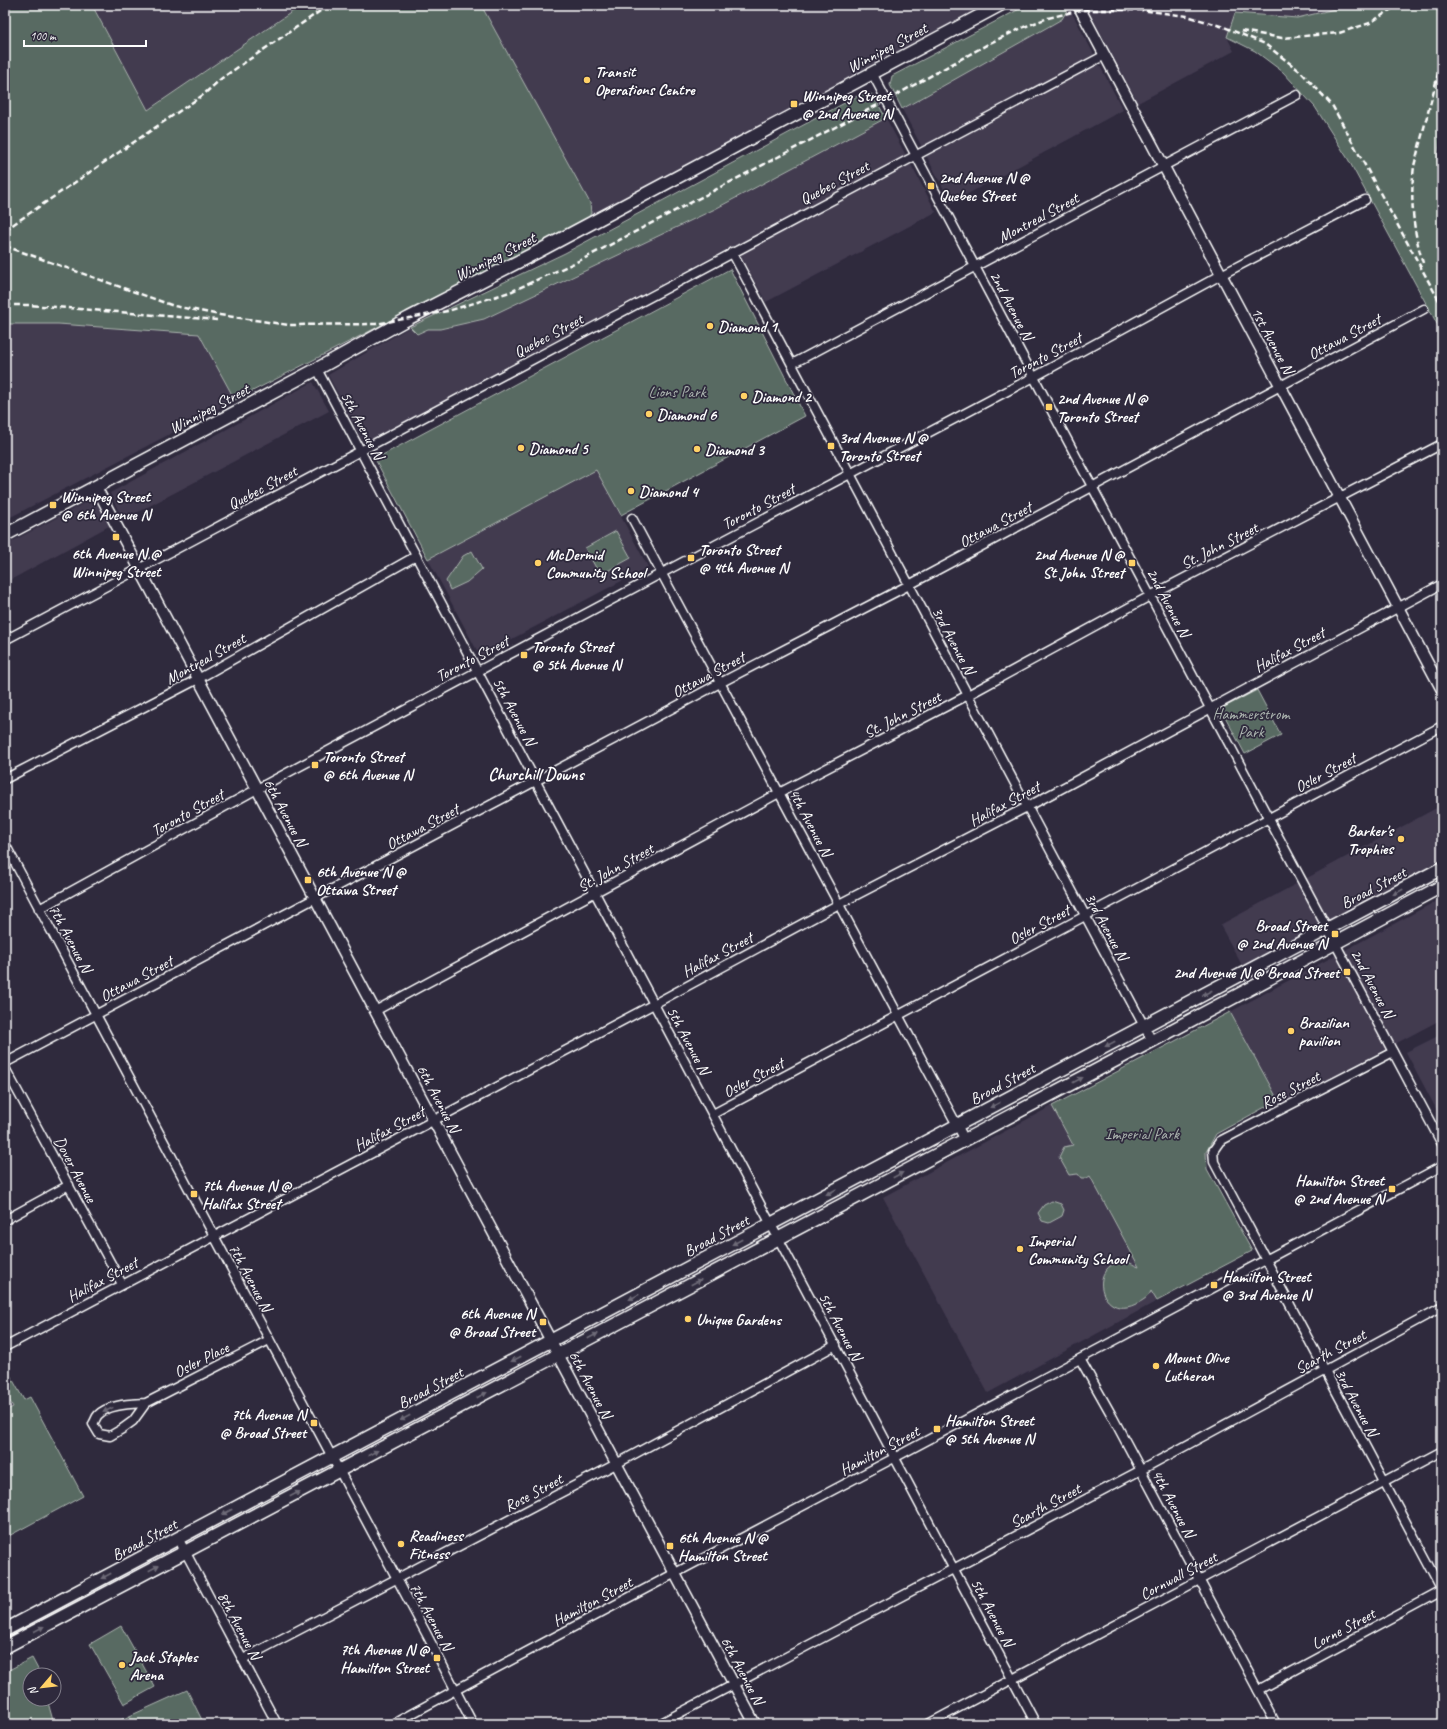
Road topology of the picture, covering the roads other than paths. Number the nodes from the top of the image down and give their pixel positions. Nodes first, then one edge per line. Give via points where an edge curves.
1 (1000, 5) edge
2 (1078, 5) edge
3 (1105, 55) junction
4 (872, 72) junction
5 (1297, 95) dead end
6 (916, 154) junction
7 (1163, 166) junction
8 (1365, 200) dead end
9 (732, 252) junction
10 (975, 266) junction
11 (1221, 275) junction
12 (1424, 309) dead end
13 (792, 364) junction
14 (317, 369) junction
15 (1034, 377) junction
16 (1281, 386) junction
17 (1442, 444) edge
18 (361, 451) junction
19 (850, 474) junction
20 (96, 487) junction
21 (1093, 487) junction
22 (1340, 498) junction
23 (632, 518) dead end
24 (5, 535) edge
25 (416, 556) junction
26 (139, 568) junction
27 (662, 573) junction
28 (1442, 584) edge
29 (909, 585) junction
30 (1150, 596) junction
31 (1398, 608) junction
32 (5, 640) edge
33 (478, 672) junction
34 (198, 679) junction
35 (720, 682) junction
36 (1442, 690) edge
37 (968, 695) junction
38 (1210, 708) junction
39 (1442, 726) edge
40 (5, 779) edge
41 (536, 781) junction
42 (257, 789) junction
43 (779, 793) junction
44 (1027, 806) junction
45 (1268, 818) junction
46 (5, 844) edge
47 (1442, 868) edge
48 (1442, 886) edge
49 (596, 894) junction
50 (316, 899) junction
51 (839, 904) junction
52 (39, 909) junction
53 (1086, 916) junction
54 (1328, 929) junction
55 (1336, 944) junction
56 (654, 1004) junction
57 (375, 1011) junction
58 (898, 1014) junction
59 (96, 1015) junction
60 (1144, 1026) junction
61 (1152, 1041) junction
62 (1394, 1052) junction
63 (5, 1063) edge
64 (5, 1068) edge
65 (713, 1114) junction
66 (433, 1120) junction
67 (957, 1125) junction
68 (964, 1140) junction
69 (1442, 1144) edge
70 (1214, 1162) joint
71 (1442, 1166) edge
72 (69, 1186) junction
73 (5, 1220) edge
74 (771, 1224) junction
75 (213, 1235) junction
76 (779, 1238) junction
77 (1266, 1259) junction
78 (122, 1284) junction
79 (1442, 1307) edge
80 (269, 1340) junction
81 (551, 1341) junction
82 (5, 1346) edge
83 (836, 1346) junction
84 (558, 1355) junction
85 (1080, 1360) junction
86 (1324, 1369) junction
87 (146, 1403) junction
88 (1442, 1451) edge
89 (331, 1457) junction
90 (895, 1458) junction
91 (616, 1464) junction
92 (1141, 1470) junction
93 (339, 1472) junction
94 (1384, 1481) junction
95 (178, 1538) junction
96 (185, 1552) junction
97 (954, 1568) junction
98 (674, 1573) junction
99 (397, 1579) junction
100 (1199, 1580) junction
101 (1442, 1591) edge
102 (5, 1630) edge
103 (5, 1647) edge
104 (243, 1660) junction
105 (1012, 1679) junction
106 (734, 1684) junction
107 (455, 1690) junction
108 (1258, 1690) junction
109 (277, 1724) edge
110 (393, 1724) edge
111 (473, 1724) edge
112 (659, 1724) edge
113 (755, 1724) edge
114 (928, 1724) edge
115 (1036, 1724) edge
116 (1276, 1724) edge

1 - 4 main road, Winnipeg Street
2 - 3 street, 1st Avenue N
3 - 6 street, Quebec Street
3 - 7 street, 1st Avenue N
4 - 6 street, 2nd Avenue N
4 - 14 main road, Winnipeg Street
5 - 7 street, Montreal Street
6 - 9 street, Quebec Street
6 - 10 street, 2nd Avenue N
7 - 10 street, Montreal Street
7 - 11 street, 1st Avenue N
8 - 11 street, Toronto Street
9 - 13 street, 3rd Avenue N
9 - 18 street, Quebec Street
10 - 13 street, Montreal Street
10 - 15 street, 2nd Avenue N
11 - 15 street, Toronto Street
11 - 16 street, 1st Avenue N
12 - 16 street, Ottawa Street
13 - 19 street, 3rd Avenue N
14 - 18 street, 5th Avenue N
14 - 20 main road, Winnipeg Street
15 - 19 street, Toronto Street
15 - 21 street, 2nd Avenue N
16 - 21 street, Ottawa Street
16 - 22 street, 1st Avenue N
17 - 22 street, St. John Street
18 - 25 street, 5th Avenue N
18 - 26 street, Quebec Street
19 - 27 street, Toronto Street
19 - 29 street, 3rd Avenue N
20 - 24 main road, Winnipeg Street
20 - 26 street, 6th Avenue N
21 - 29 street, Ottawa Street
21 - 30 street, 2nd Avenue N
22 - 30 street, St. John Street
22 - 31 street, 1st Avenue N
23 - 27 street, 4th Avenue N
25 - 33 street, 5th Avenue N
25 - 34 street, Montreal Street
26 - 32 street, Quebec Street
26 - 34 street, 6th Avenue N
27 - 33 street, Toronto Street
27 - 35 street, 4th Avenue N
28 - 31 street, Halifax Street
29 - 35 street, Ottawa Street
29 - 37 street, 3rd Avenue N
30 - 37 street, St. John Street
30 - 38 street, 2nd Avenue N
31 - 36 street, 1st Avenue N
31 - 38 street, Halifax Street
33 - 41 street, 5th Avenue N
33 - 42 street, Toronto Street
34 - 40 street, Montreal Street
34 - 42 street, 6th Avenue N
35 - 41 street, Ottawa Street
35 - 43 street, 4th Avenue N
37 - 43 street, St. John Street
37 - 44 street, 3rd Avenue N
38 - 44 street, Halifax Street
38 - 45 street, 2nd Avenue N
39 - 45 street, Osler Street
41 - 49 street, 5th Avenue N
41 - 50 street, Ottawa Street
42 - 50 street, 6th Avenue N
42 - 52 street, Toronto Street
43 - 49 street, St. John Street
43 - 51 street, 4th Avenue N
44 - 51 street, Halifax Street
44 - 53 street, 3rd Avenue N
45 - 53 street, Osler Street
45 - 54 street, 2nd Avenue N
46 - 52 street, 7th Avenue N
47 -> 54 main road, Broad Street
48 - 55 main road, Broad Street
49 - 56 street, 5th Avenue N
49 - 57 street, St. John Street
50 - 57 street, 6th Avenue N
50 - 59 street, Ottawa Street
51 - 56 street, Halifax Street
51 - 58 street, 4th Avenue N
52 - 59 street, 7th Avenue N
53 - 58 street, Osler Street
53 - 60 street, 3rd Avenue N
54 - 55 street, 2nd Avenue N
54 -> 60 main road, Broad Street
55 - 61 main road, Broad Street
55 - 62 street, 2nd Avenue N
56 - 65 street, 5th Avenue N
56 - 66 street, Halifax Street
57 - 66 street, 6th Avenue N
58 - 65 street, Osler Street
58 - 67 street, 4th Avenue N
59 - 63 street, Ottawa Street
59 - 75 street, 7th Avenue N
60 - 61 street, 3rd Avenue N
60 -> 67 main road, Broad Street
68 -> 61 main road, Broad Street
62 - 69 street, 2nd Avenue N
62 - 70 street, Rose Street via 1220,1141 1213,1151
64 - 72 street, Dover Avenue
65 - 74 street, 5th Avenue N
66 - 75 street, Halifax Street
66 - 81 street, 6th Avenue N
67 - 68 street, 4th Avenue N
67 -> 74 main road, Broad Street
76 -> 68 main road, Broad Street
70 - 77 street, 3rd Avenue N
71 - 77 street, Hamilton Street
72 - 73 street
72 - 78 street, Dover Avenue
74 - 76 street, 5th Avenue N
74 -> 81 main road, Broad Street
75 - 78 street, Halifax Street
75 - 80 street, 7th Avenue N
76 - 83 street, 5th Avenue N
84 -> 76 main road, Broad Street
77 - 85 street, Hamilton Street
77 - 86 street, 3rd Avenue N
78 - 82 street, Halifax Street
79 - 86 street, Scarth Street
80 - 87 street, Osler Place
80 - 89 street, 7th Avenue N
81 - 84 street, 6th Avenue N
81 -> 89 main road, Broad Street
83 - 90 street, 5th Avenue N
83 - 91 street, Rose Street
84 - 91 street, 6th Avenue N
93 -> 84 main road, Broad Street
85 - 90 street, Hamilton Street
85 - 92 street, 4th Avenue N
86 - 92 street, Scarth Street
86 - 94 street, 3rd Avenue N
87 -> 87 street, Osler Place via 124,1404 110,1408 98,1415 93,1424 99,1434 110,1436 133,1421
88 - 94 street, Cornwall Street
89 - 93 street, 7th Avenue N
89 -> 95 main road, Broad Street
90 - 97 street, 5th Avenue N
90 - 98 street, Hamilton Street
91 - 98 street, 6th Avenue N
91 - 99 street, Rose Street
92 - 97 street, Scarth Street
92 - 100 street, 4th Avenue N
96 -> 93 main road, Broad Street
93 - 99 street, 7th Avenue N
94 - 100 street, Cornwall Street
94 - 101 street, 3rd Avenue N
95 - 96 street, 8th Avenue N
95 -> 102 main road, Broad Street
103 -> 96 main road, Broad Street
96 - 104 street, 8th Avenue N
97 - 105 street, 5th Avenue N
97 - 106 street, Scarth Street
98 - 106 street, 6th Avenue N
98 - 107 street, Hamilton Street
99 - 104 street, Rose Street
99 - 107 street, 7th Avenue N
100 - 105 street, Cornwall Street
100 - 108 street, 4th Avenue N
101 - 108 street, Lorne Street
104 - 109 street, 8th Avenue N
105 - 114 street, Cornwall Street
105 - 115 street, 5th Avenue N
106 - 112 street, Scarth Street
106 - 113 street, 6th Avenue N
107 - 110 street, Hamilton Street
107 - 111 street, 7th Avenue N
108 - 116 street, 4th Avenue N

